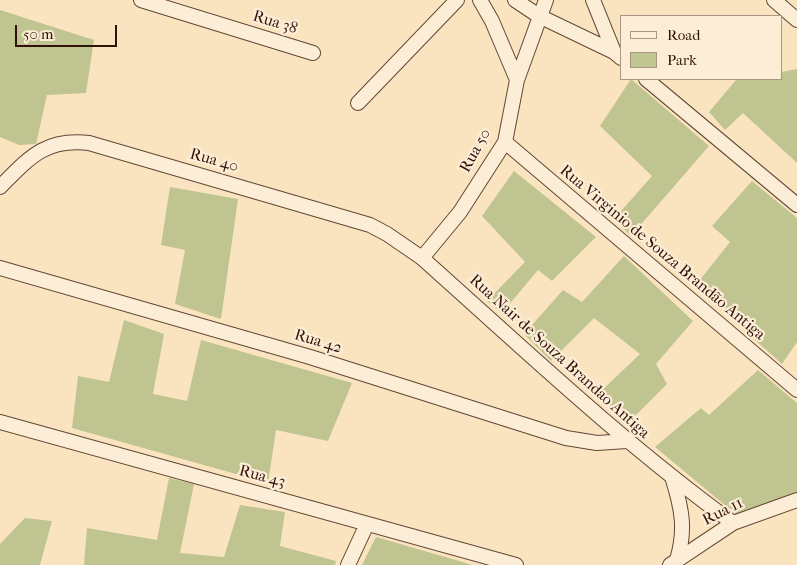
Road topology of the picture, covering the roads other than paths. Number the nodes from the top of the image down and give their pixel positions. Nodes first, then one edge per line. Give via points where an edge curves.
1 (141, 0) edge
2 (457, 0) edge
3 (480, 0) edge
4 (515, 0) edge
5 (546, 0) edge
6 (593, 0) edge
7 (774, 0) edge
8 (539, 16) junction
9 (797, 20) edge
10 (313, 53) dead end
11 (617, 55) edge
12 (517, 80) junction
13 (647, 80) edge
14 (358, 103) dead end
15 (504, 142) junction
16 (0, 187) edge
17 (797, 205) edge
18 (422, 258) junction
19 (0, 268) edge
20 (797, 390) edge
21 (0, 422) edge
22 (627, 442) junction
23 (673, 480) junction
24 (797, 500) edge
25 (367, 524) junction
26 (733, 524) junction
27 (673, 563) edge
28 (348, 565) edge
29 (516, 565) edge

1 - 10 street, Rua 38
2 - 14 street
3 - 12 street
4 - 8 street
5 - 8 street, Rua 50
6 - 11 street
7 - 9 street
8 - 11 street
8 - 12 street, Rua 50
12 - 15 street, Rua 50
13 - 17 street
15 - 18 street, Rua 50 via 460,212
15 - 20 street, Rua Virginio de Souza Brandão Antiga
16 - 18 street, Rua 40 via 39,150 73,142 89,143 370,225
18 - 22 street, Rua Nair de Souza Brandao Antiga
19 - 22 street, Rua 42 via 310,357 558,435 597,443
21 - 25 street, Rua 43
22 - 23 street, Rua Nair de Souza Brandao Antiga
23 - 26 street, Rua Nair de Souza Brandao Antiga
23 - 27 street via 681,507 683,540
24 - 26 street, Rua 11
25 - 28 street
25 - 29 street, Rua 43
26 - 27 street, Rua 11

